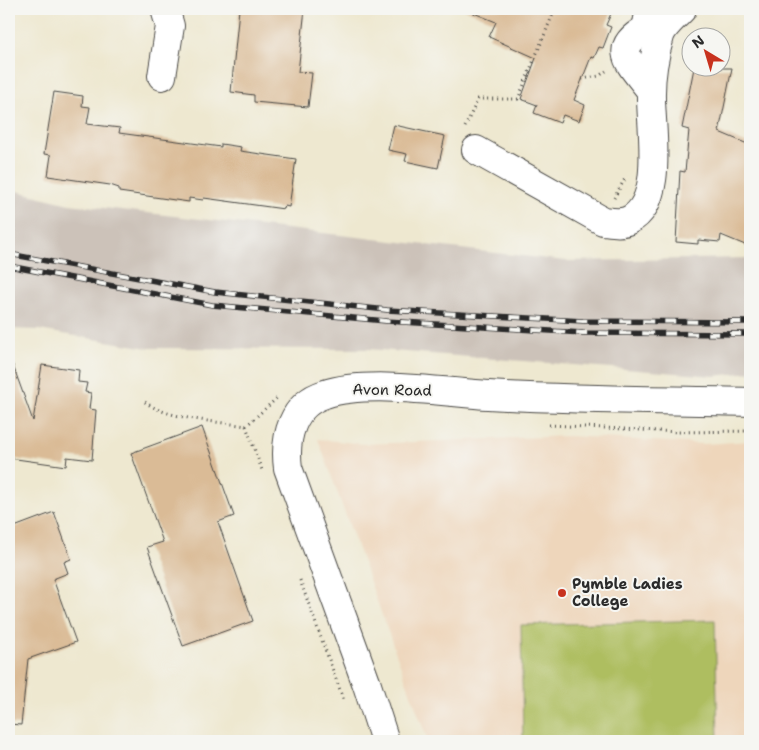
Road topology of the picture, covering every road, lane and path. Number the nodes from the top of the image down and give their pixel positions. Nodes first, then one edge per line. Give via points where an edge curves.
1 (165, 9) edge
2 (556, 9) edge
3 (562, 9) edge
4 (682, 9) edge
5 (652, 24) edge
6 (610, 69) dead end
7 (162, 76) dead end
8 (582, 79) dead end
9 (476, 150) joint
10 (145, 402) dead end
11 (750, 402) edge
12 (246, 426) dead end
13 (385, 741) edge

1 - 7 street via 170,26
2 - 3 path
2 - 9 path via 518,99 478,99 459,140
4 - 5 street
5 - 9 street via 653,180 648,198 630,220 621,223 603,221
6 - 8 path via 599,76
10 - 12 path via 156,410 176,415
11 - 13 street, Avon Road via 361,388 324,394 310,401 300,412 287,438 288,468 368,685

